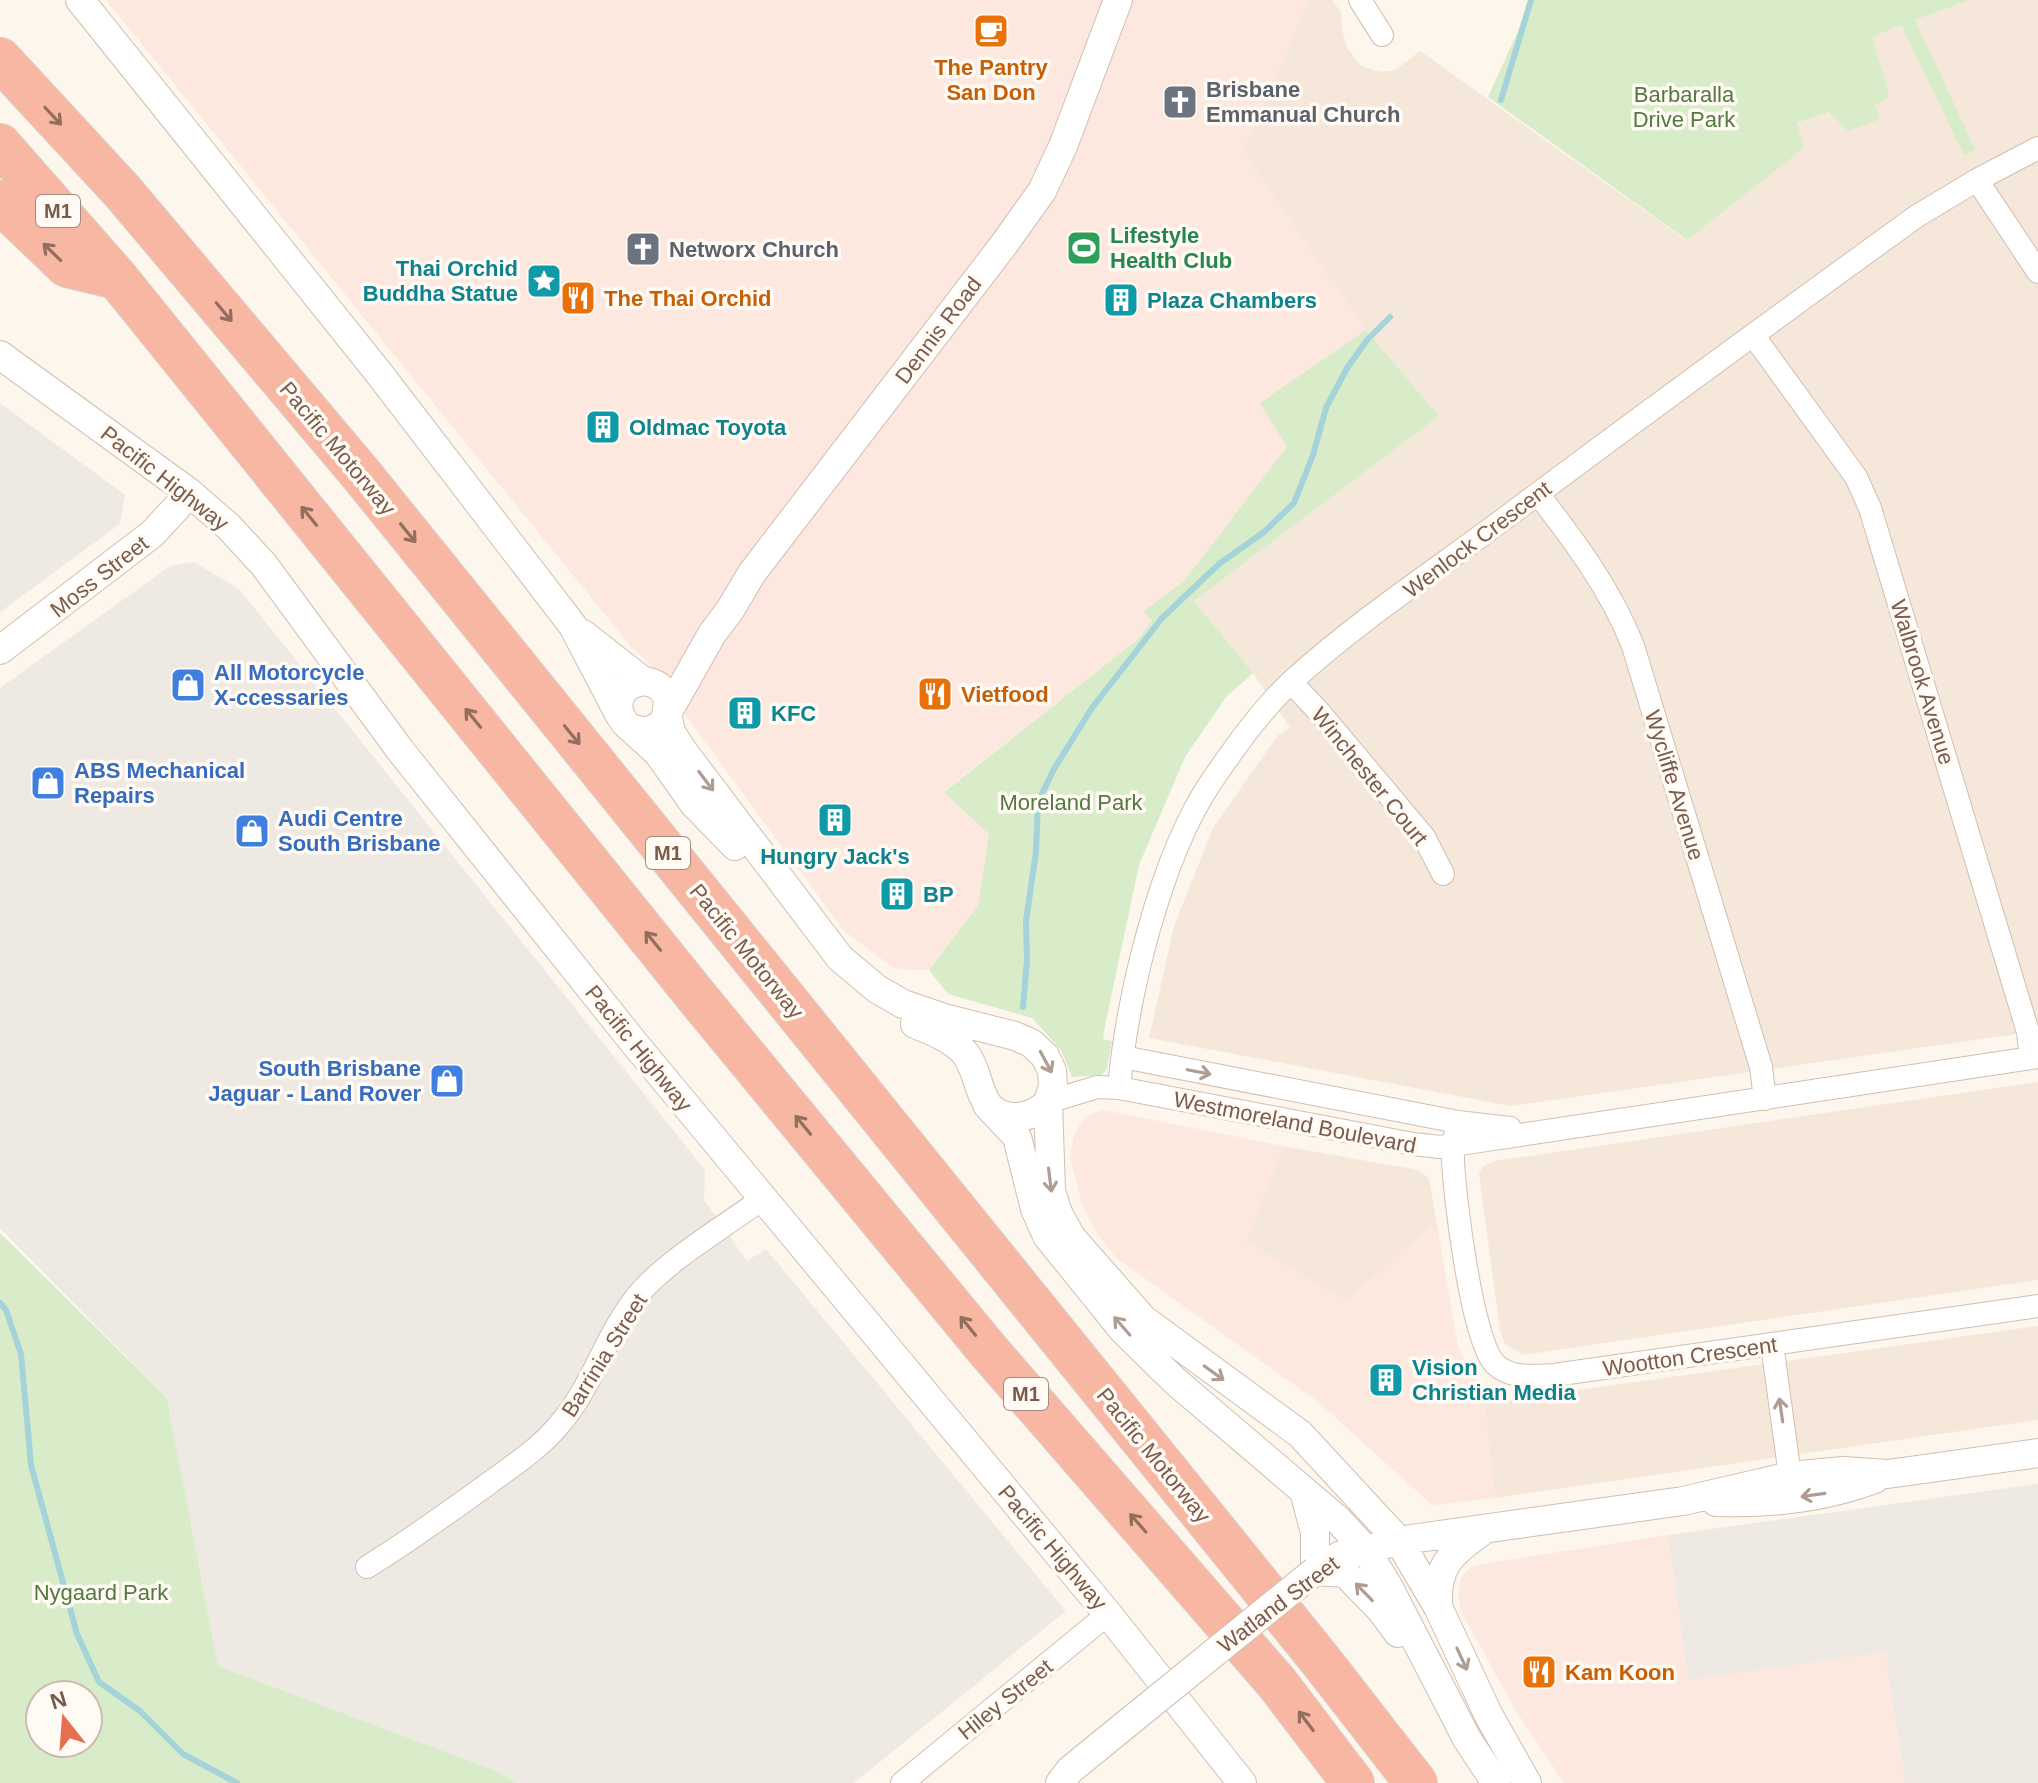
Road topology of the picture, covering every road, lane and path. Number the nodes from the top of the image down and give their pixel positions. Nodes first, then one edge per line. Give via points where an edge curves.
1 (80, 0) edge
2 (1118, 0) edge
3 (1360, 0) edge
4 (1382, 35) dead end
5 (0, 59) edge
6 (0, 145) edge
7 (2038, 148) edge
8 (1977, 180) junction
9 (0, 202) edge
10 (2038, 272) edge
11 (117, 278) junction
12 (1753, 335) junction
13 (0, 355) edge
14 (190, 493) junction
15 (1538, 494) junction
16 (573, 626) junction
17 (712, 634) junction
18 (0, 650) edge
19 (646, 681) junction
20 (1291, 682) junction
21 (668, 712) junction
22 (624, 720) junction
23 (1443, 874) dead end
24 (1123, 1057) junction
25 (2034, 1058) edge
26 (1119, 1088) junction
27 (1765, 1099) junction
28 (1048, 1102) junction
29 (987, 1105) junction
30 (1458, 1122) junction
31 (1544, 1130) junction
32 (1453, 1146) junction
33 (762, 1199) junction
34 (2038, 1306) edge
35 (1772, 1344) junction
36 (2038, 1453) edge
37 (1888, 1474) junction
38 (1790, 1476) junction
39 (1304, 1491) junction
40 (1683, 1501) junction
41 (1485, 1529) junction
42 (1399, 1541) junction
43 (1365, 1549) junction
44 (367, 1567) dead end
45 (1315, 1571) junction
46 (1438, 1607) junction
47 (1108, 1614) junction
48 (1432, 1669) junction
49 (902, 1783) edge
50 (1060, 1783) edge
51 (1242, 1783) edge
52 (1353, 1783) edge
53 (1416, 1783) edge
54 (1496, 1783) edge
55 (1527, 1783) edge

1 - 16 street
2 - 17 street, Dennis Road via 1042,191
3 - 4 street
5 -> 53 highway, Pacific Motorway / M1 via 122,191 360,473
6 - 11 highway, M1
7 - 8 street, Wenlock Crescent
8 - 10 street
8 - 12 street, Wenlock Crescent via 1917,216
11 -> 9 highway via 67,266
52 -> 11 highway, M1 via 1277,1683 986,1348 701,1002
12 - 15 street, Wenlock Crescent
12 - 25 street, Walbrook Avenue via 1856,477 1870,508
13 - 14 street, Pacific Highway
14 - 18 street, Moss Street via 152,534
14 - 33 street, Pacific Highway via 264,565 400,750
15 - 20 street, Wenlock Crescent
15 - 27 street, Wycliffe Avenue via 1595,569 1633,646 1761,1067
16 - 19 street
16 - 22 street
17 - 19 street, Dennis Road via 670,669
17 - 21 street, Dennis Road
19 - 21 street via 666,694
19 - 22 street via 623,691 618,705
20 - 23 street, Winchester Court via 1424,837
20 - 24 street, Wenlock Crescent via 1249,729 1184,831 1160,893
21 - 22 street via 663,723 642,732
21 -> 28 street via 671,732 683,751 840,958 903,1004 1031,1043 1052,1071
22 - 29 street via 663,759 830,968 883,1009 955,1044 970,1062
24 - 26 street, Wenlock Crescent
24 -> 30 street, Westmoreland Boulevard
25 - 27 street, Westmoreland Boulevard
26 - 28 street, Westmoreland Boulevard via 1097,1087
26 - 32 street, Westmoreland Boulevard via 1413,1144
27 - 31 street, Westmoreland Boulevard
28 - 29 street via 1019,1116 1005,1116
28 -> 42 street via 1051,1191 1071,1237 1143,1319 1300,1434
39 -> 29 street via 1175,1381 1123,1330 1058,1251 1037,1216 1017,1137
30 - 31 street, Westmoreland Boulevard
30 - 32 street, Wootton Crescent
31 - 32 street, Westmoreland Boulevard
32 - 35 street, Wootton Crescent via 1479,1331 1493,1363 1505,1372 1554,1375
33 - 44 street, Barrinia Street via 638,1296 580,1398 535,1450
33 - 47 street, Pacific Highway
34 - 35 street, Wootton Crescent
38 -> 35 street
36 - 37 street, Watland Street
37 - 38 street, Watland Street
37 -> 40 street, Watland Street via 1841,1491 1757,1503
38 - 40 street, Watland Street
39 - 43 street
39 - 45 street via 1315,1533
40 - 41 street, Watland Street
41 - 42 street, Watland Street
41 - 46 street via 1452,1553 1437,1588
42 - 43 street, Watland Street
42 - 46 street
43 - 45 street, Watland Street via 1328,1560
43 - 48 street
48 -> 45 street via 1415,1663 1393,1624 1345,1573
45 - 50 street, Watland Street, bridge
46 -> 55 street
47 - 49 street, Hiley Street
47 - 51 street, Pacific Highway
48 - 54 street

